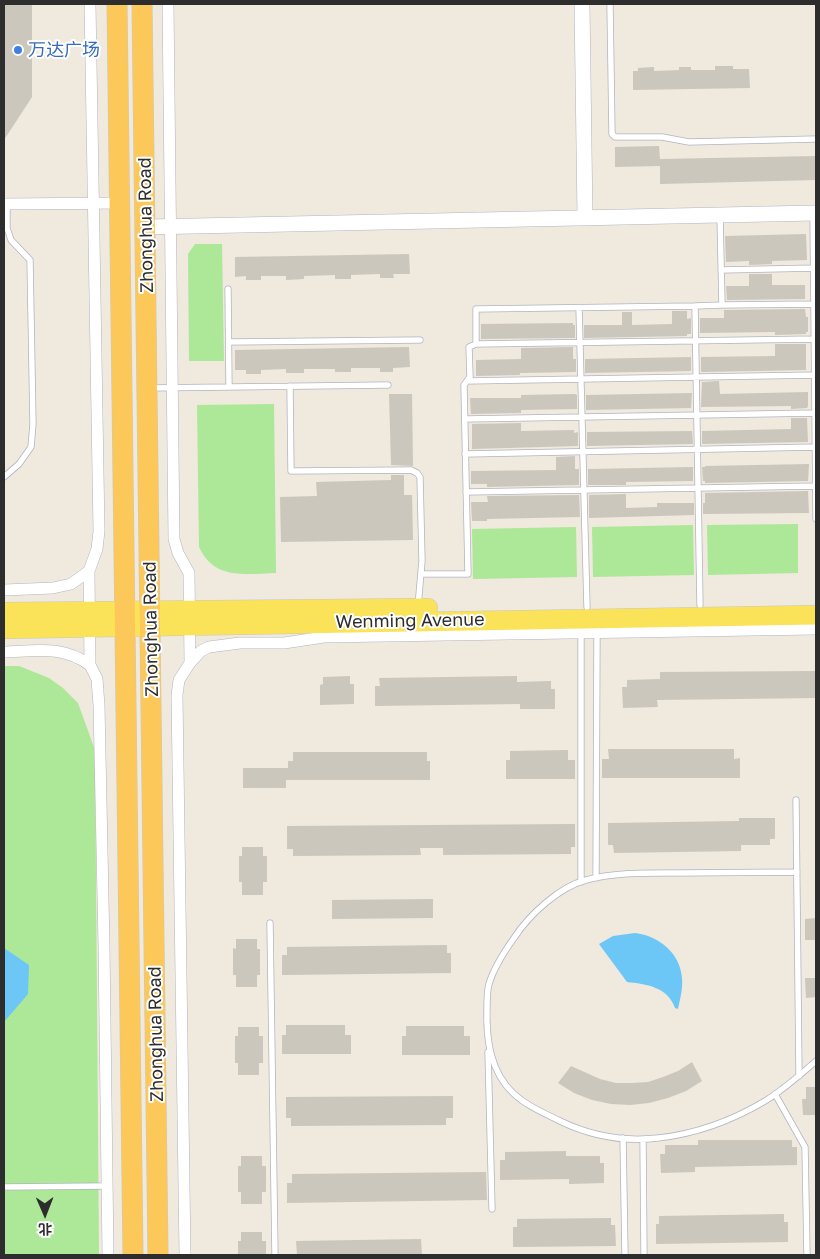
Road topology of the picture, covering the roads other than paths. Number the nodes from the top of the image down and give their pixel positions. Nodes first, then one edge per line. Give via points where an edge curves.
1 (90, 4) edge
2 (117, 4) edge
3 (142, 4) edge
4 (168, 4) edge
5 (582, 4) edge
6 (610, 4) edge
7 (816, 139) edge
8 (93, 203) junction
9 (120, 203) junction
10 (5, 204) edge
11 (815, 213) edge
12 (720, 215) junction
13 (584, 218) junction
14 (171, 226) junction
15 (146, 227) junction
16 (815, 268) edge
17 (721, 270) junction
18 (228, 289) dead end
19 (815, 304) edge
20 (722, 305) junction
21 (695, 306) junction
22 (579, 308) junction
23 (815, 339) edge
24 (420, 340) dead end
25 (696, 341) junction
26 (229, 342) junction
27 (580, 342) junction
28 (476, 344) junction
29 (816, 375) edge
30 (696, 377) junction
31 (581, 379) junction
32 (467, 381) junction
33 (388, 385) dead end
34 (290, 386) junction
35 (229, 387) junction
36 (148, 388) junction
37 (172, 388) junction
38 (816, 413) edge
39 (697, 415) junction
40 (582, 417) junction
41 (465, 419) junction
42 (816, 447) edge
43 (698, 450) junction
44 (583, 452) junction
45 (465, 454) junction
46 (4, 477) edge
47 (816, 486) edge
48 (698, 488) junction
49 (584, 490) junction
50 (466, 492) junction
51 (816, 519) edge
52 (88, 572) junction
53 (421, 574) junction
54 (4, 590) edge
55 (816, 603) edge
56 (700, 605) junction
57 (587, 606) junction
58 (418, 608) junction
59 (4, 612) edge
60 (816, 615) edge
61 (151, 618) junction
62 (190, 618) junction
63 (89, 619) junction
64 (126, 619) junction
65 (4, 629) edge
66 (816, 630) edge
67 (581, 633) junction
68 (597, 633) junction
69 (4, 652) edge
70 (190, 663) junction
71 (90, 665) junction
72 (796, 800) dead end
73 (796, 872) junction
74 (596, 878) junction
75 (581, 882) junction
76 (270, 923) dead end
77 (487, 1035) junction
78 (816, 1061) edge
79 (798, 1076) junction
80 (775, 1094) junction
81 (623, 1138) junction
82 (643, 1139) junction
83 (107, 1186) junction
84 (4, 1187) edge
85 (492, 1209) dead end
86 (108, 1255) edge
87 (133, 1255) edge
88 (158, 1255) edge
89 (185, 1255) edge
90 (274, 1255) edge
91 (625, 1255) edge
92 (644, 1255) edge
93 (807, 1255) edge

1 - 8 street
2 - 9 highway, Zhonghua Road
3 - 15 highway, Zhonghua Road
4 - 14 street
5 - 13 street
6 - 7 lane via 612,134 616,137 662,137 689,142
8 - 9 street
8 - 10 street
8 - 52 street via 99,532 97,549
9 - 64 highway, Zhonghua Road
10 - 46 lane via 11,240 30,260 33,424 31,447
11 - 12 street
11 - 16 lane
12 - 13 street
12 - 17 lane
13 - 14 street
14 - 15 street
14 - 37 street
15 - 36 highway, Zhonghua Road
16 - 17 lane
16 - 19 lane
17 - 20 lane
18 - 26 lane
19 - 20 lane
19 - 23 lane
20 - 21 lane
21 - 22 lane
21 - 25 lane
22 - 27 lane
22 - 28 lane via 476,309
23 - 25 lane
23 - 29 lane
24 - 26 lane
25 - 27 lane
25 - 30 lane
26 - 35 lane
27 - 28 lane
27 - 31 lane
28 - 32 lane via 469,347 470,377
29 - 30 lane
29 - 38 lane
30 - 31 lane
30 - 39 lane
31 - 32 lane
31 - 40 lane
32 - 41 lane via 464,385
33 - 34 lane
34 - 35 lane
34 - 53 lane via 291,471 411,470 420,477
35 - 37 lane
36 - 37 lane
36 - 61 highway, Zhonghua Road
37 - 62 street via 174,539 189,573
38 - 39 lane
38 - 42 lane
39 - 40 lane
39 - 43 lane
40 - 41 lane
40 - 44 lane
41 - 45 lane
42 - 43 lane
42 - 47 lane
43 - 44 lane
43 - 48 lane
44 - 45 lane
44 - 49 lane
45 - 50 lane
47 - 48 lane
47 - 51 lane
48 - 49 lane
48 - 56 lane
49 - 50 lane
49 - 57 lane
50 - 53 lane via 468,574
52 - 54 street via 71,584 53,588
52 - 63 street
53 - 58 lane
55 - 56 main road, Wenming Avenue
56 - 57 main road, Wenming Avenue
57 - 58 main road, Wenming Avenue
58 - 62 main road, Wenming Avenue
59 - 63 main road, Wenming Avenue
60 - 62 main road, Wenming Avenue
61 - 62 main road, Wenming Avenue
61 - 64 main road, Wenming Avenue
61 - 88 highway, Zhonghua Road
62 - 70 street
63 - 64 main road, Wenming Avenue
63 - 65 main road, Wenming Avenue
63 - 71 street
64 - 87 highway, Zhonghua Road
66 - 68 street
67 - 68 street
67 - 70 street via 324,637 284,643 240,643 209,647
67 - 75 lane
68 - 74 lane
69 - 71 street via 63,652
70 - 89 street via 179,680 177,695
71 - 83 street via 97,679 99,705
72 - 73 lane
73 - 74 lane via 627,874
73 - 79 lane
74 - 75 lane
75 - 77 lane via 538,909 506,949 488,985
76 - 90 lane
77 - 81 lane via 490,1055 514,1094 535,1109 580,1130
77 - 85 lane
78 - 79 lane
79 - 80 lane
80 - 82 lane via 707,1128
80 - 93 lane via 805,1147
81 - 82 lane
81 - 91 lane
82 - 92 lane
83 - 84 lane
83 - 86 street

